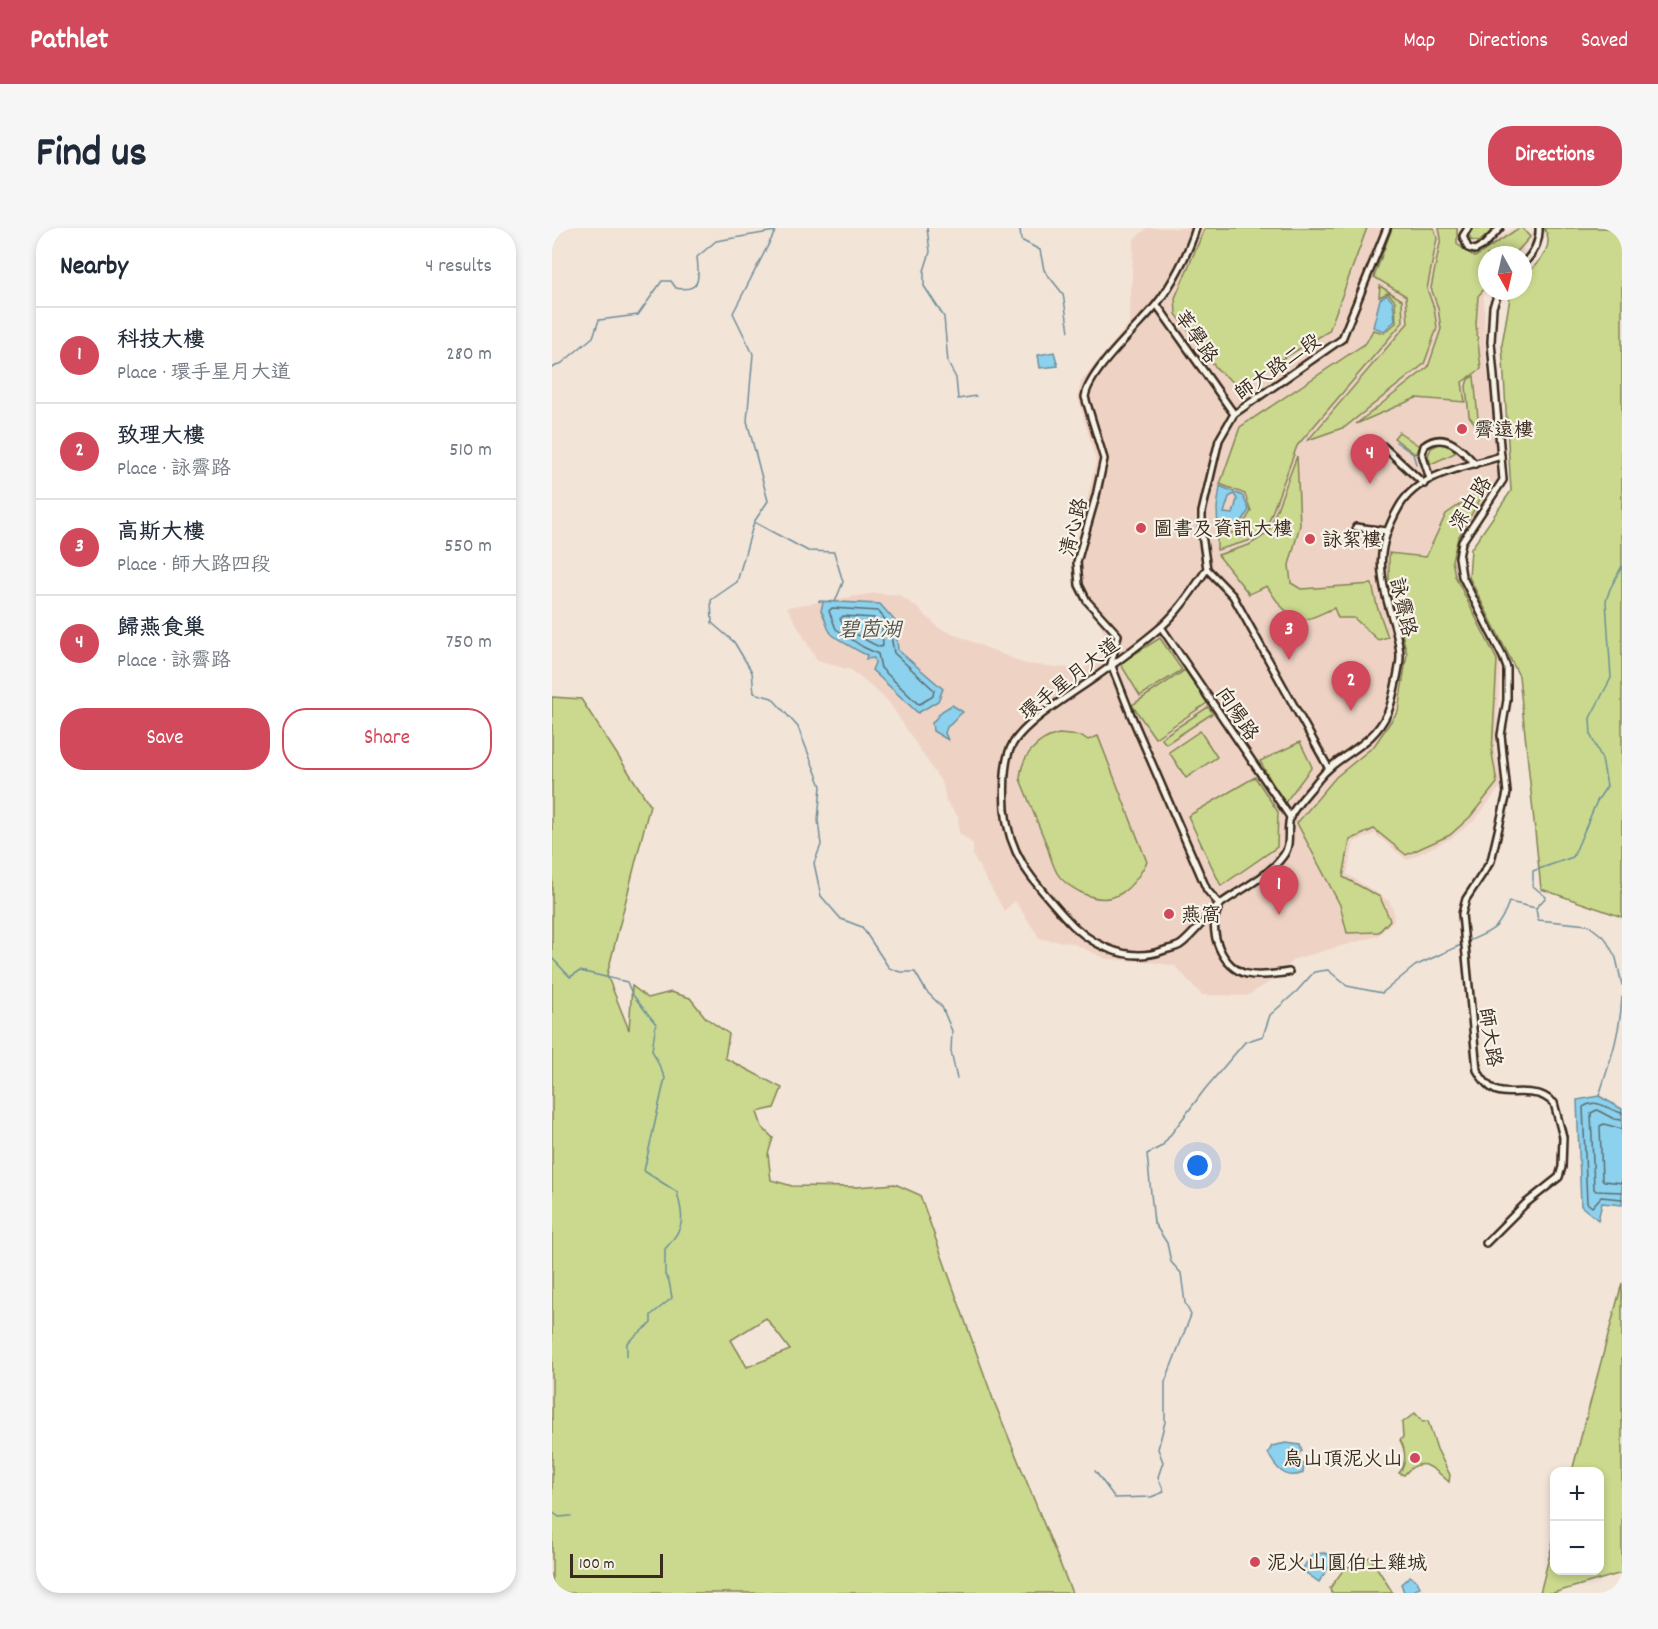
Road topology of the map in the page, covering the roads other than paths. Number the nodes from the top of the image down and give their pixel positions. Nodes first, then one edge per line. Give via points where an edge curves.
1 (1196, 228) edge
2 (1386, 228) edge
3 (1468, 228) edge
4 (1500, 228) edge
5 (1539, 228) edge
6 (1532, 254) edge
7 (1496, 300) edge
8 (1157, 305) junction
9 (1234, 414) junction
10 (1383, 446) dead end
11 (1500, 457) junction
12 (1475, 464) junction
13 (1430, 479) junction
14 (1424, 484) junction
15 (1356, 527) dead end
16 (1386, 531) junction
17 (1207, 569) junction
18 (1161, 627) junction
19 (1111, 664) junction
20 (1328, 767) junction
21 (1507, 793) joint
22 (1290, 817) junction
23 (1220, 905) junction
24 (1289, 972) dead end
25 (1486, 1243) dead end

1 - 8 street, 清心路
2 - 9 street, 師大路二段 via 1342,339
3 - 4 street via 1463,236 1468,248 1475,250
5 - 6 street
7 - 11 street, 深中路 via 1491,342
8 - 9 street, 莘學路
8 - 19 street, 清心路 via 1086,388 1085,397 1104,459 1077,562 1079,585 1087,601 1118,635
9 - 17 street via 1219,440 1204,498 1202,535
10 - 14 street
11 - 12 street, 詠霽路
11 - 21 street, 深中路 via 1503,480 1462,542 1459,557 1462,576 1507,668 1501,735
12 - 13 street, 詠霽路
12 - 13 street via 1461,448 1448,441 1434,440 1424,446 1422,454
13 - 14 street, 詠霽路
14 - 16 street, 詠霽路 via 1401,503
15 - 16 street
16 - 20 street, 詠霽路 via 1381,581 1400,658 1389,710 1368,741
17 - 18 street, 環手星月大道
17 - 20 street via 1233,596
18 - 19 street, 環手星月大道
18 - 22 street, 向陽路
19 - 23 street via 1207,890
19 - 23 street, 環手星月大道 via 1031,724 1011,747 1005,776 1005,812 1012,844 1029,876 1077,931 1106,949 1132,955 1157,953 1179,945
20 - 22 street
21 - 25 street, 師大路 via 1491,861 1466,899 1462,914 1477,1070 1492,1089 1505,1094 1540,1094 1554,1103 1563,1137 1559,1177
22 - 23 street, 環手星月大道 via 1286,853
23 - 24 street via 1215,915 1215,941 1234,969 1248,975

